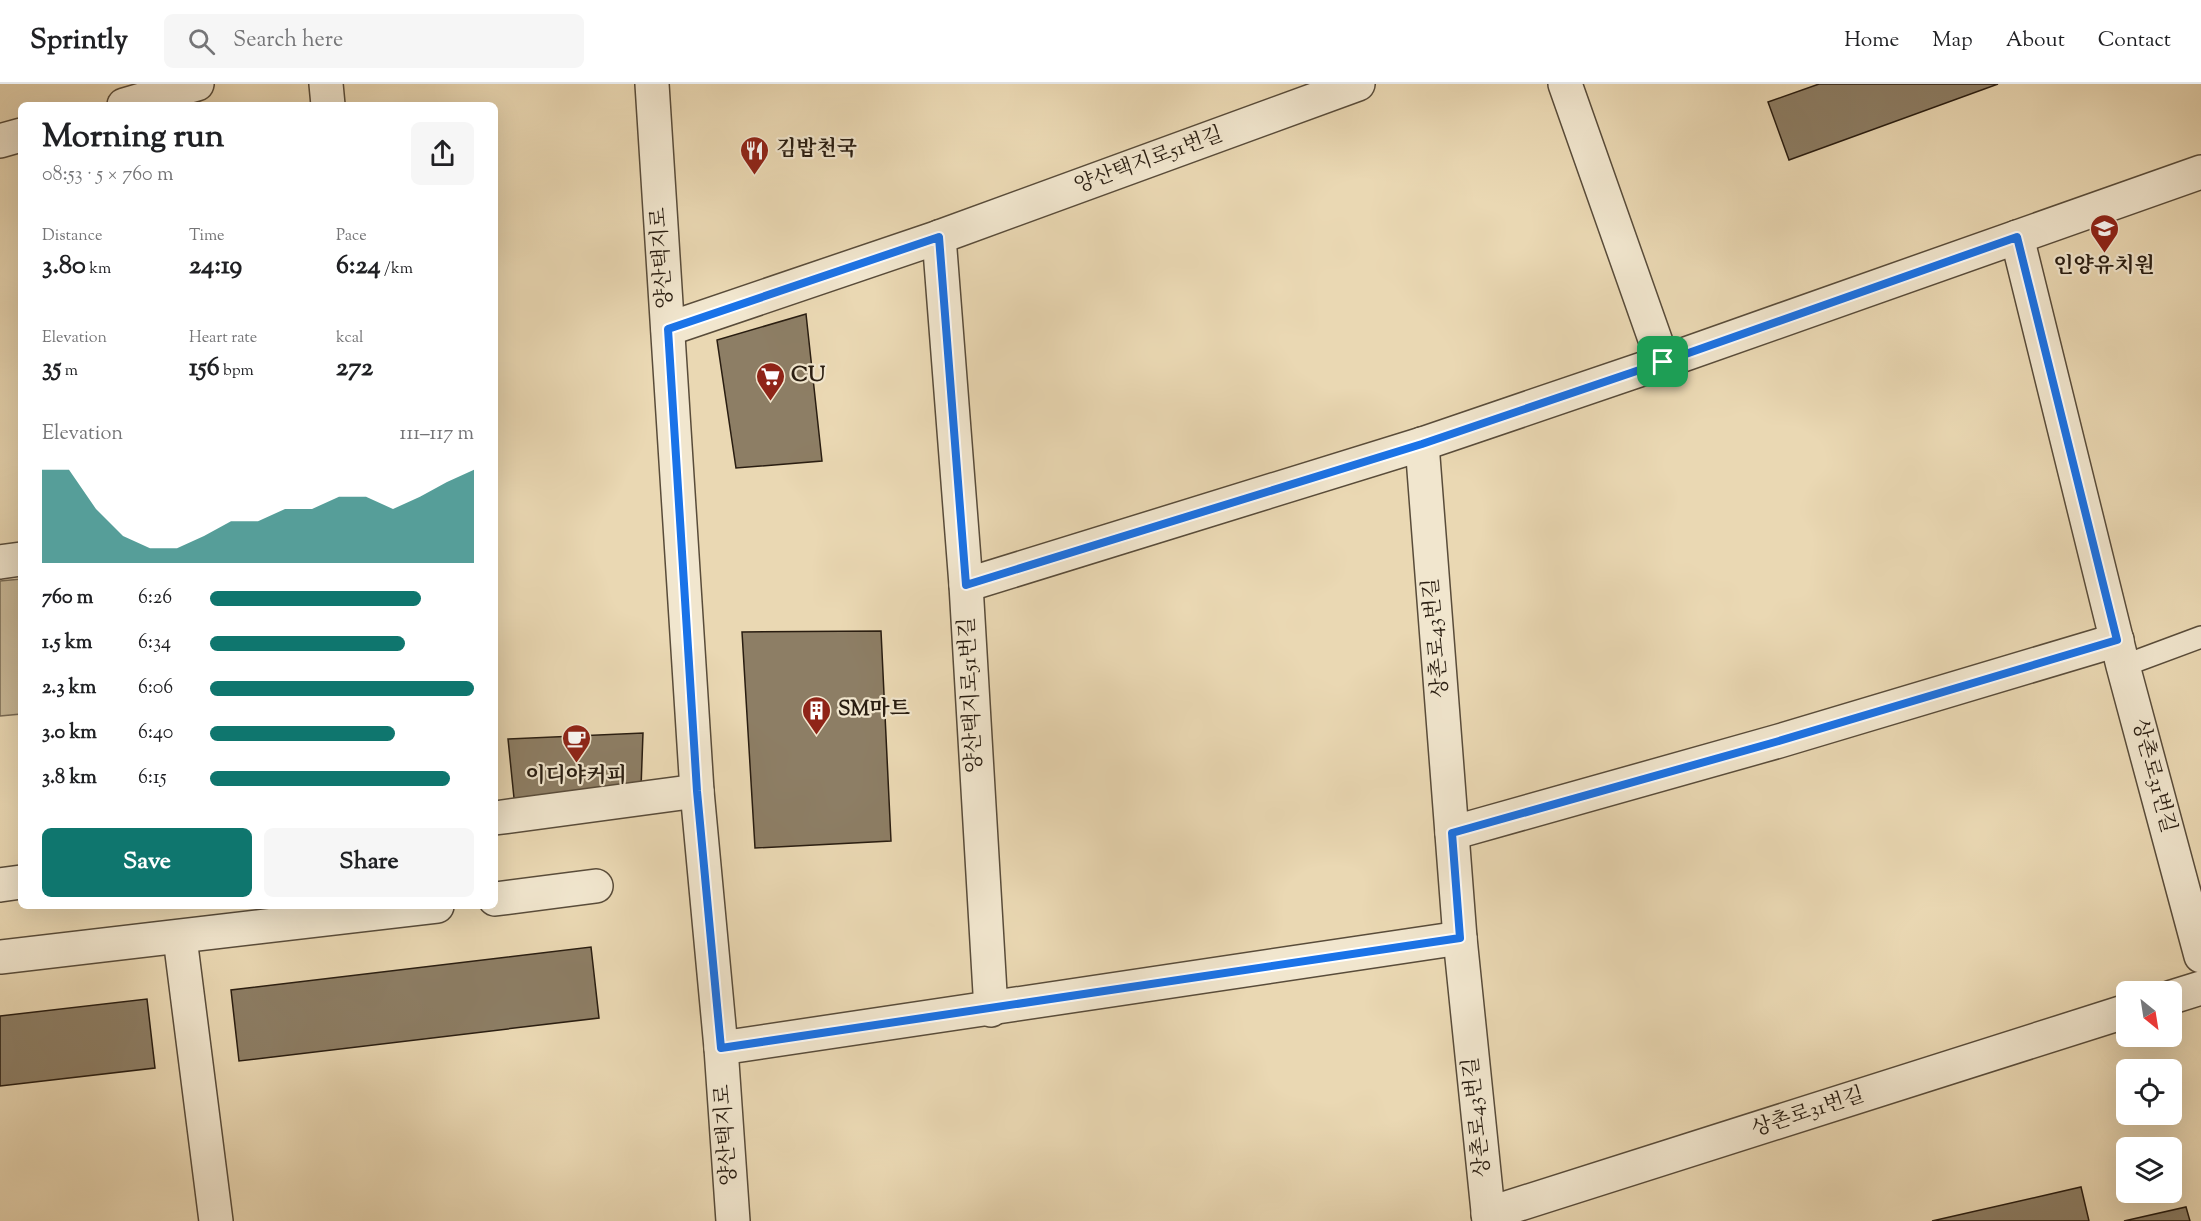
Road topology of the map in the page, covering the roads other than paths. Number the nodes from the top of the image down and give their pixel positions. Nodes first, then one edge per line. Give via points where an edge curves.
1 (197, 84) edge
2 (326, 84) edge
3 (652, 84) edge
4 (1358, 84) edge
5 (1565, 84) edge
6 (134, 102) edge
7 (328, 102) edge
8 (18, 136) edge
9 (0, 141) edge
10 (2201, 172) edge
11 (939, 237) junction
12 (2017, 237) junction
13 (668, 329) junction
14 (1663, 362) junction
15 (1422, 444) junction
16 (18, 559) edge
17 (0, 562) edge
18 (966, 585) junction
19 (2201, 637) edge
20 (2120, 653) junction
21 (697, 791) junction
22 (498, 818) edge
23 (1452, 833) junction
24 (18, 882) edge
25 (0, 885) edge
26 (596, 886) dead end
27 (498, 899) edge
28 (412, 909) edge
29 (180, 938) junction
30 (1460, 938) junction
31 (2201, 956) edge
32 (0, 957) edge
33 (2201, 988) edge
34 (2182, 994) edge
35 (991, 1010) junction
36 (2116, 1015) edge
37 (721, 1048) junction
38 (1489, 1218) edge
39 (216, 1221) edge
40 (733, 1221) edge

1 - 6 street
2 - 7 street
3 - 13 street, 양산택지로
4 - 11 street, 양산택지로51번길
5 - 14 street
8 - 9 street
10 - 12 street
11 - 13 street, 양산택지로51번길
11 - 18 street, 양산택지로51번길
12 - 14 street
12 - 20 street, 상촌로31번길
13 - 21 street, 양산택지로
14 - 15 street
15 - 18 street
15 - 23 street, 상촌로43번길
16 - 17 street
18 - 35 street, 양산택지로51번길
19 - 20 lane
20 - 23 street via 1779,741
20 - 31 street, 상촌로31번길
21 - 22 street
21 - 37 street, 양산택지로
23 - 30 street, 상촌로43번길
24 - 25 street
26 - 27 street
28 - 29 street
29 - 32 street
29 - 39 street
30 - 35 street
30 - 38 street, 상촌로43번길
33 - 34 street
35 - 37 street
36 - 38 street, 상촌로31번길
37 - 40 street, 양산택지로

